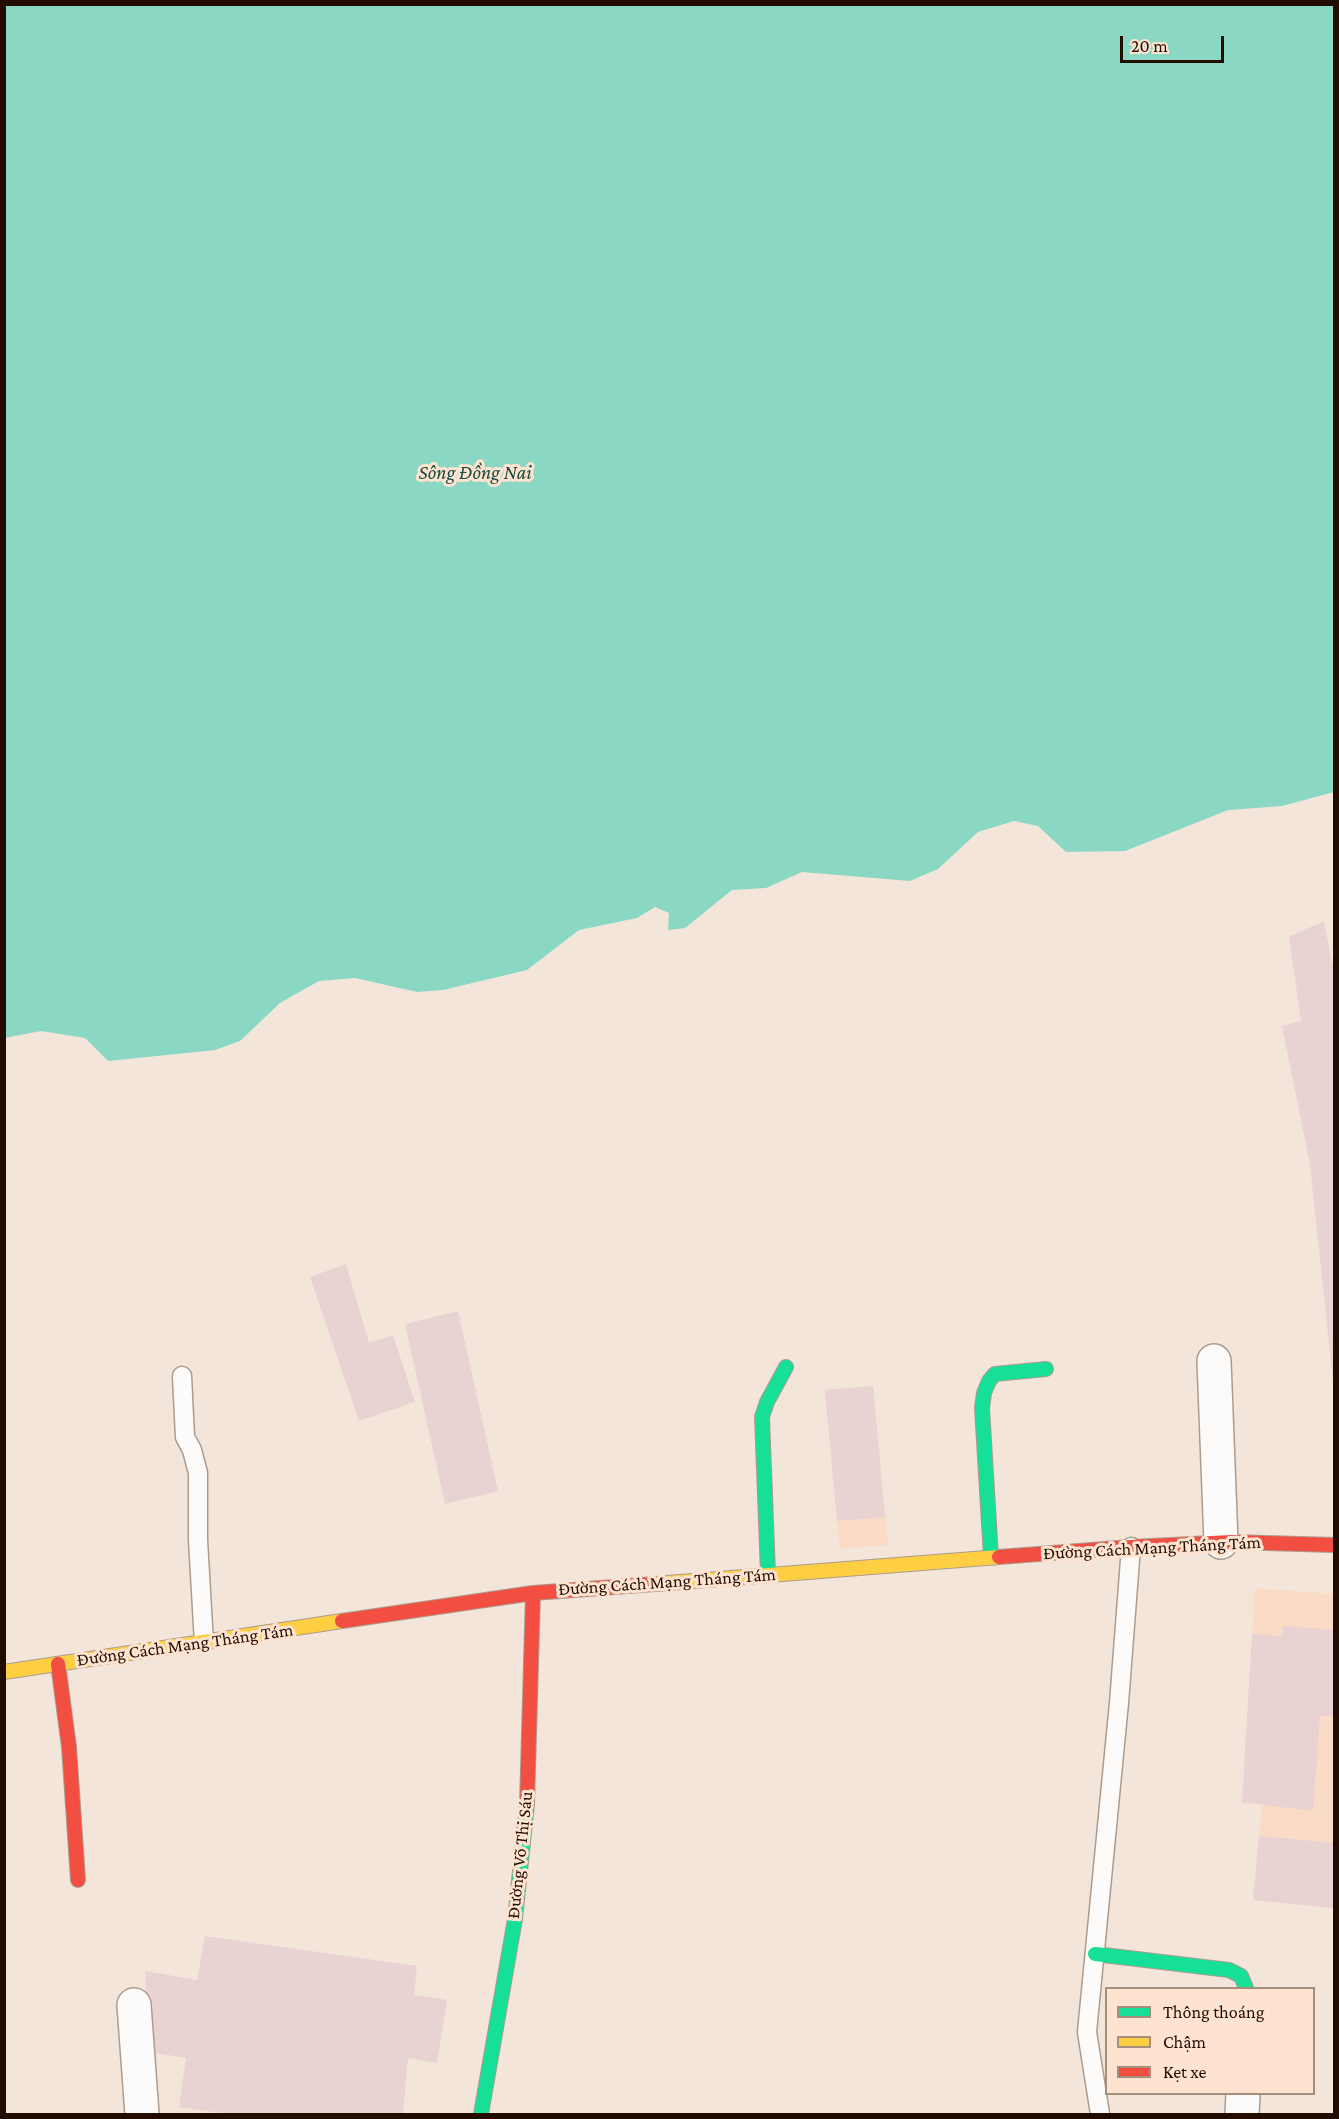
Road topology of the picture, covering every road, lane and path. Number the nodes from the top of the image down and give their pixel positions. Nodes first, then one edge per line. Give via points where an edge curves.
1 (1214, 1361) dead end
2 (786, 1367) dead end
3 (1046, 1369) dead end
4 (182, 1376) dead end
5 (1221, 1542) junction
6 (1335, 1545) edge
7 (1131, 1547) junction
8 (992, 1557) junction
9 (768, 1574) junction
10 (533, 1593) junction
11 (204, 1643) junction
12 (58, 1664) junction
13 (4, 1672) edge
14 (78, 1880) dead end
15 (1095, 1954) junction
16 (1245, 1987) edge
17 (134, 2005) dead end
18 (1243, 2095) edge
19 (141, 2115) edge
20 (481, 2115) edge
21 (1100, 2115) edge
22 (1242, 2115) edge

1 - 5 street
2 - 9 main road via 762,1417
3 - 8 main road via 995,1374 984,1393 982,1447
4 - 11 lane via 185,1437 198,1473
5 - 6 main road, Đường Cách Mạng Tháng Tám
5 - 7 main road, Đường Cách Mạng Tháng Tám
7 - 8 main road, Đường Cách Mạng Tháng Tám
7 - 15 lane
8 - 9 main road, Đường Cách Mạng Tháng Tám
9 - 10 main road, Đường Cách Mạng Tháng Tám
10 - 11 main road, Đường Cách Mạng Tháng Tám
10 - 20 main road, Đường Võ Thị Sáu via 523,1854
11 - 12 main road, Đường Cách Mạng Tháng Tám
12 - 13 main road, Đường Cách Mạng Tháng Tám
12 - 14 main road via 75,1803
15 - 16 main road via 1229,1970 1242,1978
15 - 21 lane via 1087,2032
17 - 19 street
18 - 22 street

